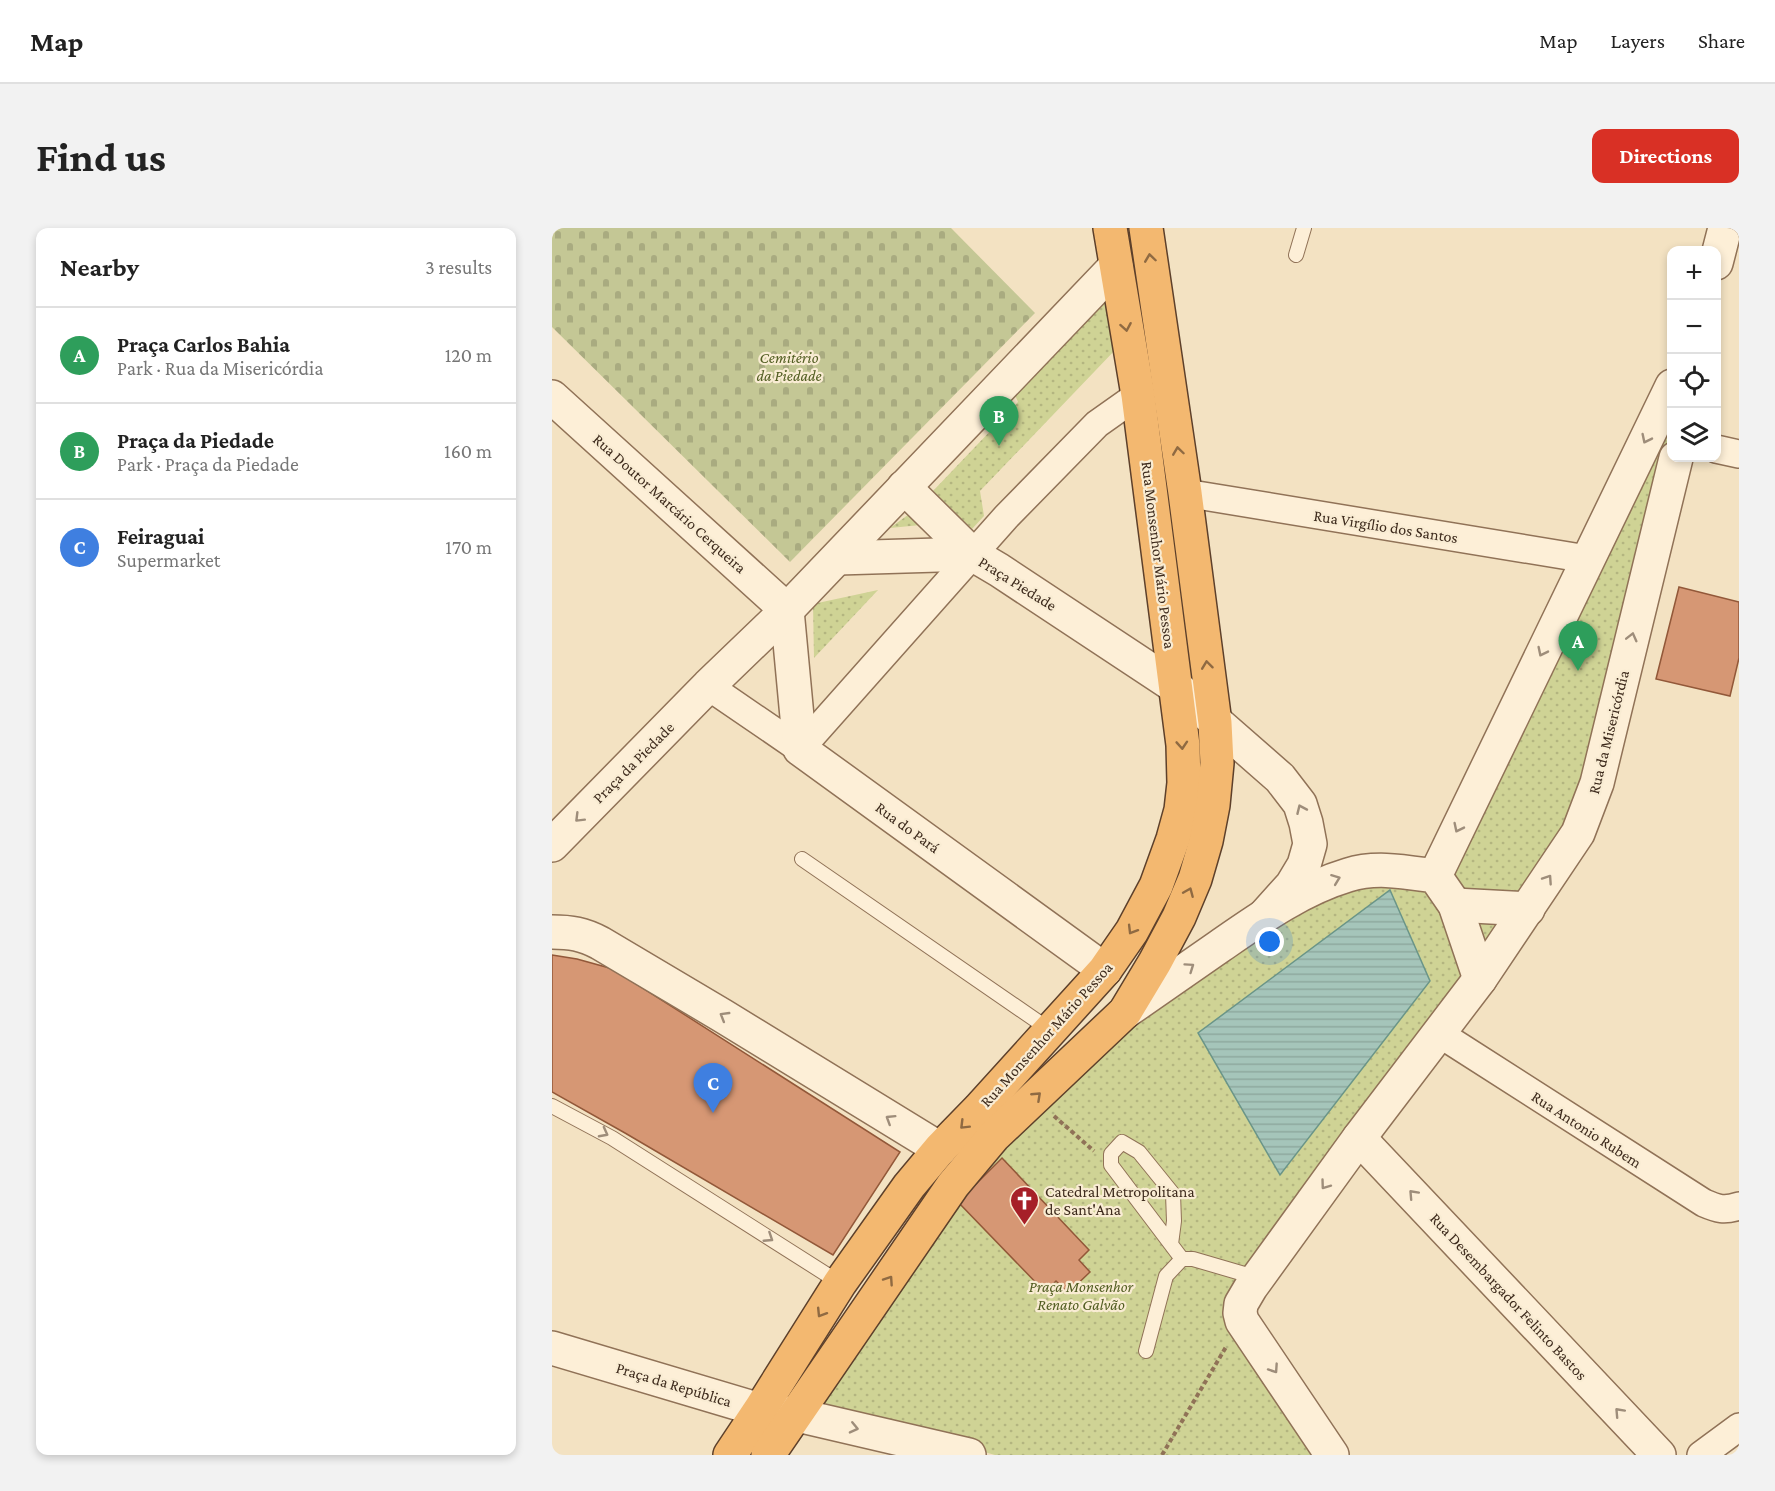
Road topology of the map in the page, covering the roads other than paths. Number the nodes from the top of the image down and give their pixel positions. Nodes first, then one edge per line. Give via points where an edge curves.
1 (1110, 228) edge
2 (1146, 228) edge
3 (1304, 228) edge
4 (1725, 228) edge
5 (1720, 246) edge
6 (1296, 255) dead end
7 (1116, 266) junction
8 (1138, 394) junction
9 (1667, 394) edge
10 (552, 397) edge
11 (1721, 449) edge
12 (1739, 454) edge
13 (1675, 462) edge
14 (904, 487) junction
15 (1185, 493) junction
16 (972, 554) junction
17 (838, 558) junction
18 (1587, 559) junction
19 (787, 610) junction
20 (708, 686) junction
21 (1176, 687) junction
22 (1215, 723) junction
23 (800, 749) junction
24 (552, 845) edge
25 (802, 859) dead end
26 (1435, 876) junction
27 (1455, 905) junction
28 (1528, 909) junction
29 (1265, 915) junction
30 (552, 932) edge
31 (1105, 970) junction
32 (1480, 979) junction
33 (1125, 1012) junction
34 (1050, 1030) junction
35 (1440, 1034) junction
36 (552, 1106) edge
37 (1359, 1138) junction
38 (940, 1149) junction
39 (1739, 1206) edge
40 (1171, 1244) junction
41 (1182, 1259) junction
42 (1258, 1278) junction
43 (840, 1283) junction
44 (552, 1348) edge
45 (1146, 1351) dead end
46 (760, 1410) junction
47 (796, 1415) junction
48 (1739, 1426) edge
49 (730, 1455) edge
50 (768, 1455) edge
51 (969, 1455) edge
52 (1332, 1455) edge
53 (1659, 1455) edge
54 (1701, 1455) edge

1 - 7 highway, Rua Monsenhor Mário Pessoa
15 -> 2 highway, Rua Monsenhor Mário Pessoa
3 - 6 lane
4 - 5 street
7 -> 8 highway, Rua Monsenhor Mário Pessoa
7 - 14 street, Praça da Piedade
8 - 16 street via 1097,424
8 - 21 highway, Rua Monsenhor Mário Pessoa
9 -> 18 street
10 - 19 street, Rua Doutor Marcário Cerqueira
11 - 12 street
28 -> 13 street, Rua da Misericórdia via 1578,833 1597,783
14 - 16 street
14 - 17 street, Praça da Piedade
15 - 18 street, Rua Virgílio dos Santos
22 -> 15 highway, Rua Monsenhor Mário Pessoa
16 - 17 street, Praça Piedade
16 - 21 street, Praça Piedade
16 - 23 street
17 - 19 street, Praça da Piedade
18 -> 26 street
19 - 20 street, Praça da Piedade
19 - 23 street
20 - 23 street, Rua do Pará
20 -> 24 street, Praça da Piedade
21 - 22 street, Praça Piedade
21 -> 31 highway, Rua Monsenhor Mário Pessoa via 1183,745 1181,810 1156,886
29 -> 22 street, Praça Piedade via 1304,865 1310,844 1306,823 1300,804 1280,778
33 -> 22 highway, Rua Monsenhor Mário Pessoa via 1179,917 1195,879 1212,806 1217,762
23 - 31 street, Rua do Pará
25 - 34 lane
26 - 27 street
29 -> 26 street via 1349,874 1395,871
27 - 28 street
27 - 32 street
28 - 32 street, Rua da Misericórdia
33 -> 29 street
38 -> 30 street via 600,943 570,932
31 - 34 highway, Rua Monsenhor Mário Pessoa
32 - 35 street
47 -> 33 highway, Rua Monsenhor Mário Pessoa via 953,1185 994,1136
34 -> 38 highway, Rua Monsenhor Mário Pessoa
35 - 37 street
35 - 39 street, Rua Antonio Rubem via 1704,1203 1719,1209
36 -> 43 lane via 612,1138
37 -> 42 street
53 -> 37 street, Rua Desembargador Felinto Bastos
38 - 43 highway, Rua Monsenhor Mário Pessoa
40 - 40 lane via 1111,1165 1111,1154 1122,1142 1139,1152 1173,1194
40 - 41 lane
41 - 42 lane
41 - 45 lane via 1166,1276
42 -> 52 street via 1241,1304 1242,1321
43 -> 46 highway, Rua Monsenhor Mário Pessoa
44 - 46 street, Praça da República
46 - 47 street, Praça da República
46 - 49 highway, Rua Monsenhor Mário Pessoa
47 - 50 highway, Rua Monsenhor Mário Pessoa
47 -> 51 street
48 - 54 street

